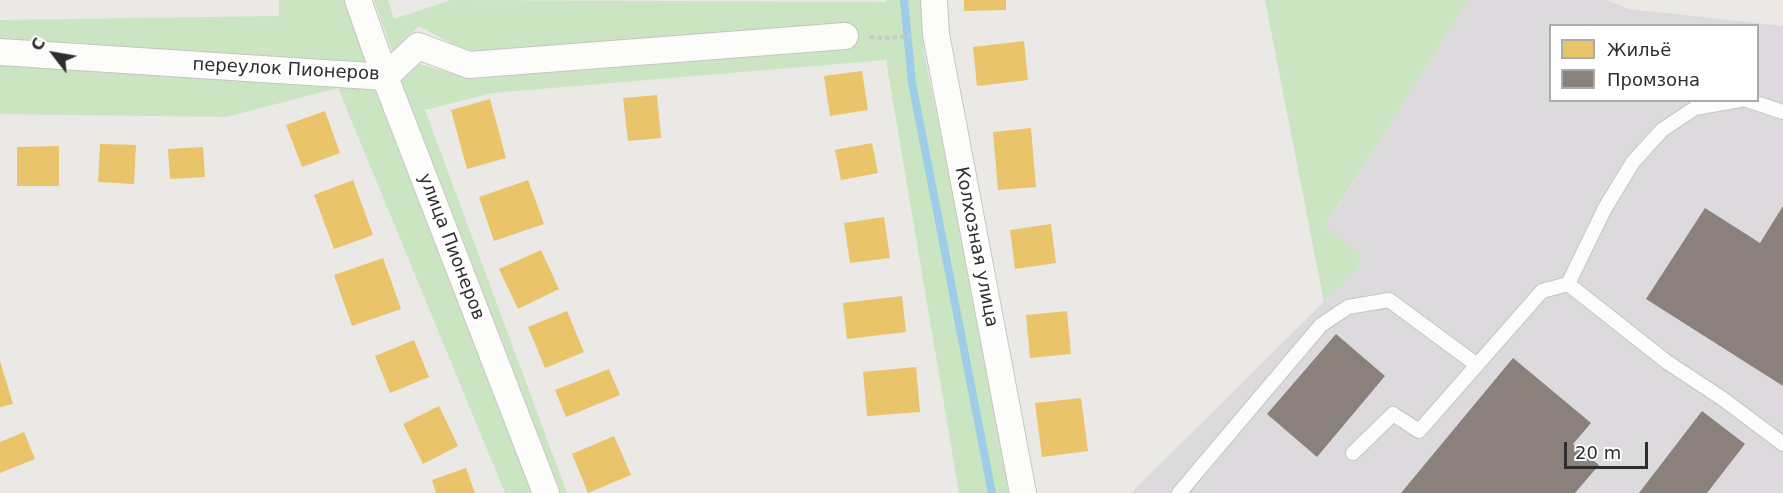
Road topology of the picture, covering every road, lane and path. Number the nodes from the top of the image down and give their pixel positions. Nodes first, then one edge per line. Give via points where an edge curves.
1 (358, 0) edge
2 (934, 0) edge
3 (918, 35) dead end
4 (845, 36) dead end
5 (882, 38) dead end
6 (0, 52) edge
7 (386, 77) junction
8 (1729, 102) edge
9 (1753, 102) edge
10 (1783, 112) edge
11 (1568, 284) junction
12 (1477, 365) junction
13 (1783, 444) edge
14 (1353, 453) dead end
15 (546, 493) edge
16 (1023, 493) edge
17 (1179, 493) edge

1 - 7 street, улица Пионеров
2 - 16 street, Колхозная улица via 938,46
3 - 5 path
4 - 7 street, переулок Пионеров via 469,65 418,46
6 - 7 street, переулок Пионеров
7 - 15 street, улица Пионеров
8 - 11 lane via 1695,108 1662,130 1633,162 1605,208
9 - 10 lane
11 - 12 lane via 1542,291
11 - 13 lane via 1667,362
12 - 14 lane via 1419,431 1393,414
12 - 17 lane via 1389,300 1348,307 1321,325

